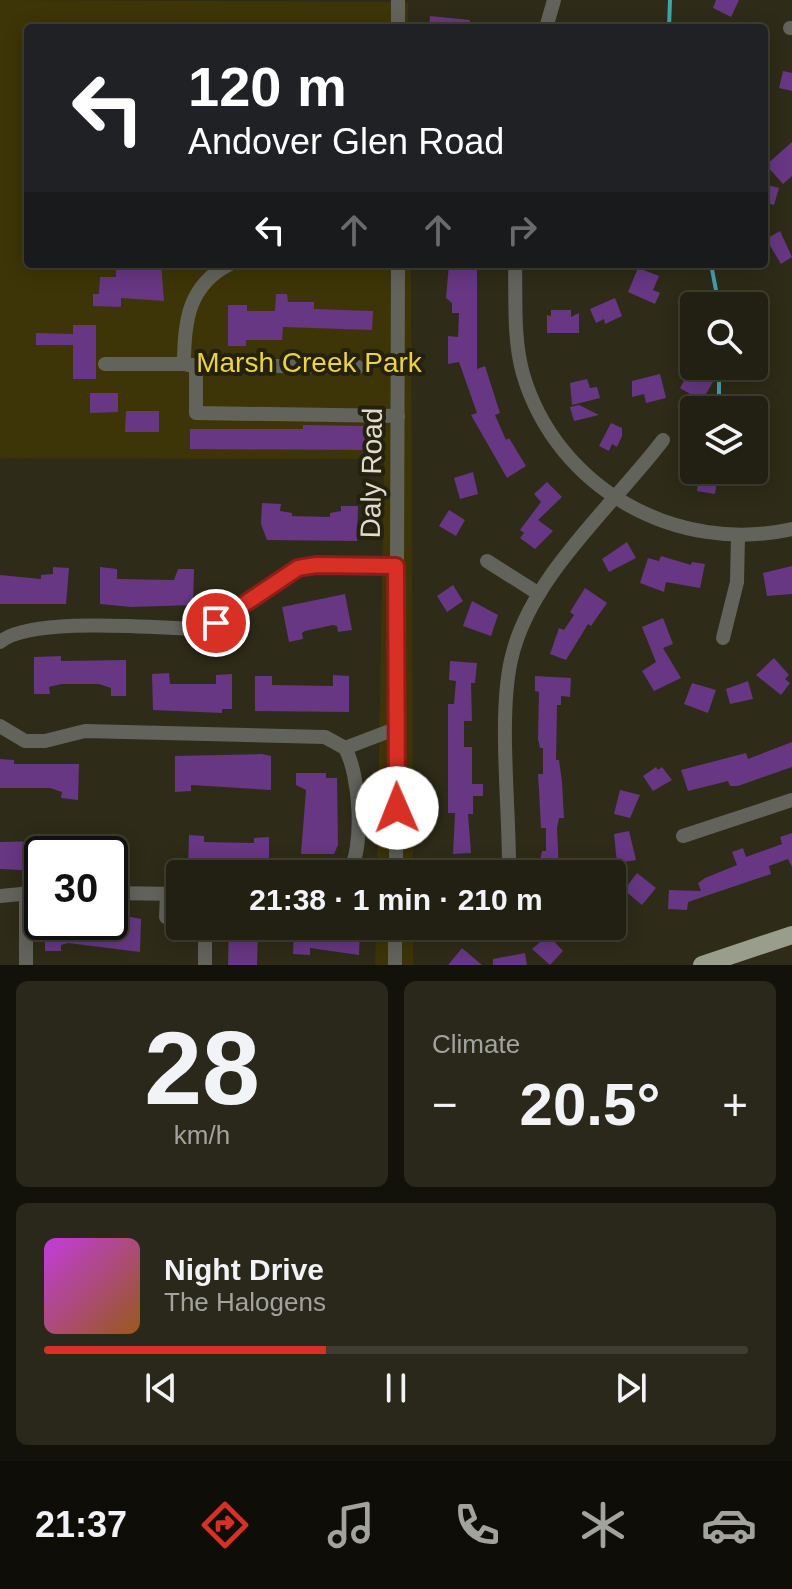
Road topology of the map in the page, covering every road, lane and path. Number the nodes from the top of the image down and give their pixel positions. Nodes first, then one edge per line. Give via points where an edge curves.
1 (398, 0) edge
2 (551, 1) edge
3 (398, 24) edge
4 (547, 24) edge
5 (221, 268) edge
6 (398, 268) edge
7 (515, 268) edge
8 (105, 364) dead end
9 (190, 365) junction
10 (358, 367) dead end
11 (398, 416) junction
12 (663, 440) dead end
13 (615, 498) junction
14 (792, 529) edge
15 (738, 536) junction
16 (487, 561) dead end
17 (396, 566) junction
18 (539, 594) junction
19 (723, 638) dead end
20 (0, 642) edge
21 (0, 726) edge
22 (395, 729) junction
23 (345, 748) junction
24 (792, 800) edge
25 (683, 836) dead end
26 (353, 860) edge
27 (396, 860) edge
28 (509, 860) edge
29 (24, 892) edge
30 (128, 893) edge
31 (166, 894) edge
32 (0, 896) edge
33 (792, 935) edge
34 (26, 940) edge
35 (205, 940) edge
36 (395, 940) edge
37 (26, 965) edge
38 (205, 965) edge
39 (395, 965) edge
40 (702, 965) edge

1 - 3 street
2 - 4 street
5 - 9 street via 194,296 185,316
6 - 11 street, Daly Road
7 - 13 street via 518,351 533,400 564,454
8 - 9 street
9 - 10 street
9 - 11 street via 196,413
11 - 17 street, Daly Road
12 - 13 street
13 - 15 street via 692,531
13 - 18 street
14 - 15 street
15 - 19 street via 737,582
16 - 18 street
17 - 20 street via 298,568 200,629 41,627 13,632
17 - 22 street, Daly Road
18 - 28 street via 514,647 507,680
21 - 23 street via 25,741 85,731 325,737
22 - 23 street
22 - 27 street, Daly Road
23 - 26 street via 358,780
24 - 25 street
29 - 32 street
30 - 31 street
33 - 40 main road
34 - 37 street
35 - 38 street
36 - 39 street

